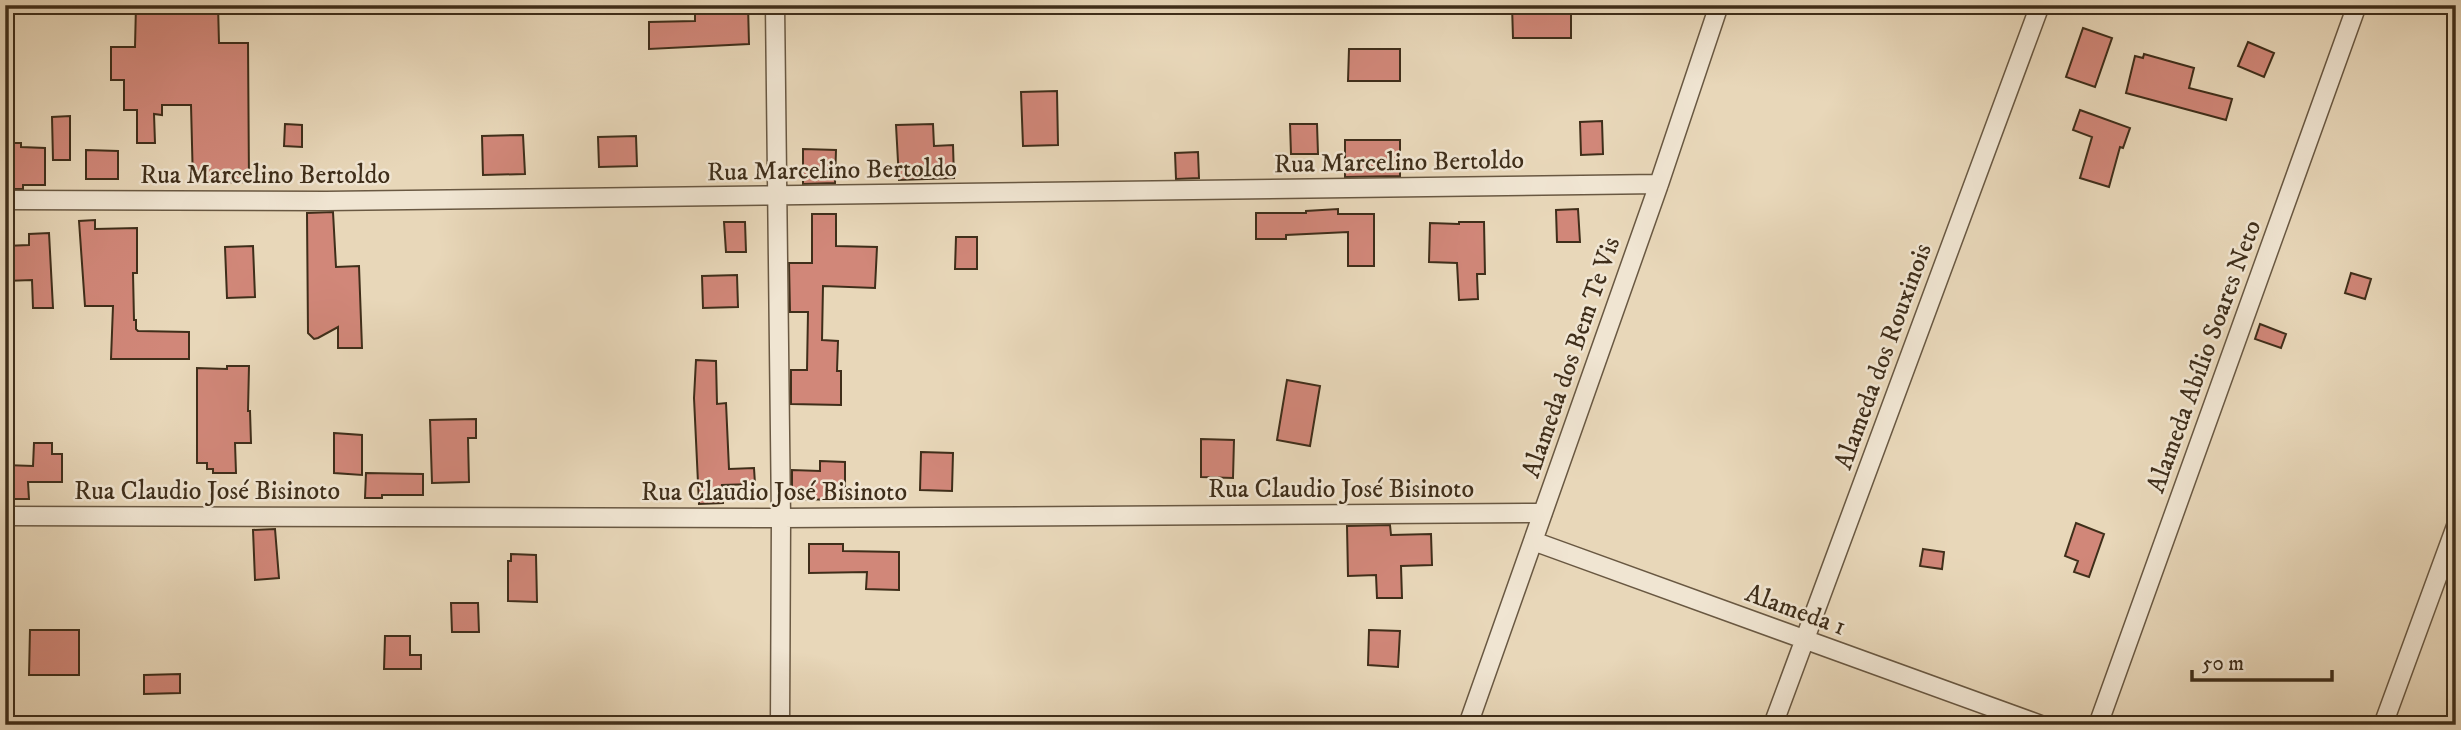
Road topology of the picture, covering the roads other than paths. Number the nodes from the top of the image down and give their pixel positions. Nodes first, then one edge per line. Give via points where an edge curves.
1 (775, 5) edge
2 (1719, 5) edge
3 (2040, 5) edge
4 (2357, 5) edge
5 (1659, 184) junction
6 (777, 196) junction
7 (5, 200) edge
8 (1543, 513) junction
9 (5, 516) edge
10 (781, 518) junction
11 (2456, 526) edge
12 (1533, 541) junction
13 (1805, 641) junction
14 (780, 725) edge
15 (1468, 725) edge
16 (1773, 725) edge
17 (2042, 725) edge
18 (2098, 725) edge
19 (2383, 725) edge

1 - 6 street
2 - 5 street, Alameda dos Bem Te Vis
3 - 13 street, Alameda dos Rouxinois
4 - 18 street, Alameda Abílio Soares Neto
5 - 6 street, Rua Marcelino Bertoldo
5 - 8 street, Alameda dos Bem Te Vis
6 - 7 street, Rua Marcelino Bertoldo
6 - 10 street
8 - 10 street, Rua Claudio José Bisinoto
8 - 12 street, Alameda dos Bem Te Vis
9 - 10 street, Rua Claudio José Bisinoto
10 - 14 street
11 - 19 street
12 - 13 street, Alameda 1
12 - 15 street, Alameda dos Bem Te Vis
13 - 16 street, Alameda dos Rouxinois
13 - 17 street, Alameda 1

